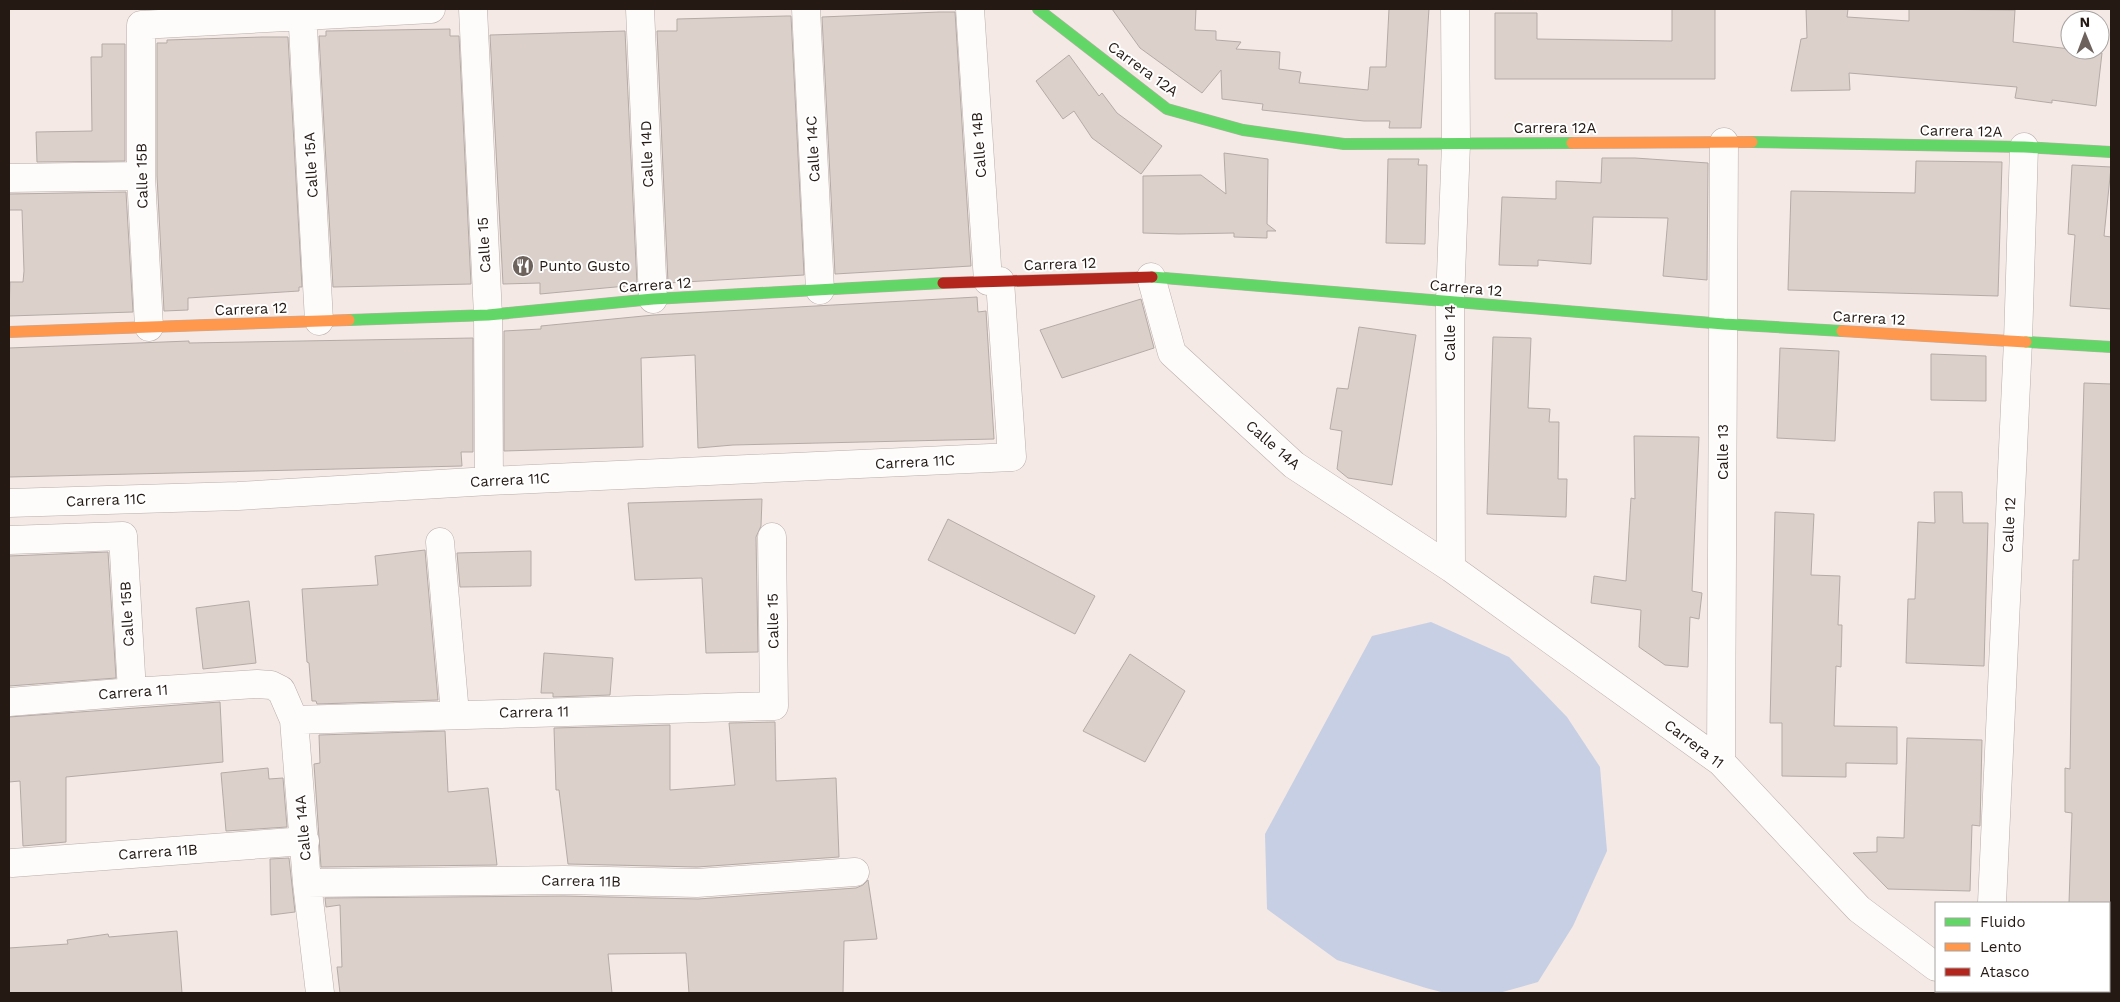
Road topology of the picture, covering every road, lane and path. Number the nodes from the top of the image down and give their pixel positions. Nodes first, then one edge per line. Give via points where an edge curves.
1 (432, 9) edge
2 (473, 9) edge
3 (640, 9) edge
4 (806, 9) edge
5 (970, 9) edge
6 (1038, 9) edge
7 (1455, 9) edge
8 (302, 12) edge
9 (1724, 142) junction
10 (1456, 144) junction
11 (2024, 147) junction
12 (2111, 152) edge
13 (141, 176) junction
14 (9, 178) edge
15 (1151, 277) junction
16 (994, 281) junction
17 (820, 290) junction
18 (653, 300) junction
19 (1450, 301) junction
20 (488, 315) junction
21 (319, 321) junction
22 (1724, 324) junction
23 (148, 327) junction
24 (9, 332) edge
25 (2018, 341) junction
26 (2111, 347) edge
27 (1012, 457) joint
28 (489, 481) junction
29 (9, 503) edge
30 (772, 537) dead end
31 (9, 540) edge
32 (440, 542) dead end
33 (1451, 568) junction
34 (257, 684) joint
35 (132, 692) junction
36 (9, 702) edge
37 (774, 706) joint
38 (455, 714) junction
39 (294, 720) junction
40 (1721, 762) junction
41 (305, 841) junction
42 (12, 864) dead end
43 (855, 872) dead end
44 (307, 883) junction
45 (1992, 902) edge
46 (1935, 966) edge
47 (320, 993) edge

1 - 8 street
2 - 20 street, Calle 15
3 - 18 street, Calle 14D
4 - 17 street, Calle 14C
5 - 16 street, Calle 14B
6 - 10 street, Carrera 12A via 1168,108 1243,130 1344,144
7 - 10 street, Calle 14
8 - 13 street, Calle 15B via 142,25
8 - 21 street, Calle 15A
9 - 10 street, Carrera 12A
9 - 11 street, Carrera 12A
9 - 22 street, Calle 13
10 - 19 street, Calle 14
11 - 12 street, Carrera 12A
11 - 25 street, Calle 12
13 - 14 street
13 - 23 street, Calle 15B
15 - 16 street, Carrera 12
15 - 19 street, Carrera 12
15 - 33 street, Calle 14A via 1172,353 1294,465
16 - 17 street, Carrera 12
16 - 27 street, Calle 14B
17 - 18 street, Carrera 12
18 - 20 street, Carrera 12
19 - 22 street, Carrera 12
19 - 33 street, Calle 14
20 - 21 street, Carrera 12
20 - 28 street, Calle 15
21 - 23 street, Carrera 12
22 - 25 street, Carrera 12
22 - 40 street, Calle 13
23 - 24 street, Carrera 12
25 - 26 street, Carrera 12
25 - 45 street, Calle 12
27 - 28 street, Carrera 11C
28 - 29 street, Carrera 11C via 238,496
30 - 37 street, Calle 15
31 - 35 street, Calle 15B via 123,536
32 - 38 street
33 - 40 street, Carrera 11
34 - 35 street, Carrera 11
34 - 39 street, Calle 14A via 281,690
35 - 36 street, Carrera 11
37 - 38 street, Carrera 11
38 - 39 street, Carrera 11
39 - 41 street, Calle 14A
40 - 46 street, Carrera 11 via 1859,909
41 - 42 street, Carrera 11B
41 - 44 street, Calle 14A
43 - 44 street, Carrera 11B via 697,883 564,880
44 - 47 street, Calle 14A

